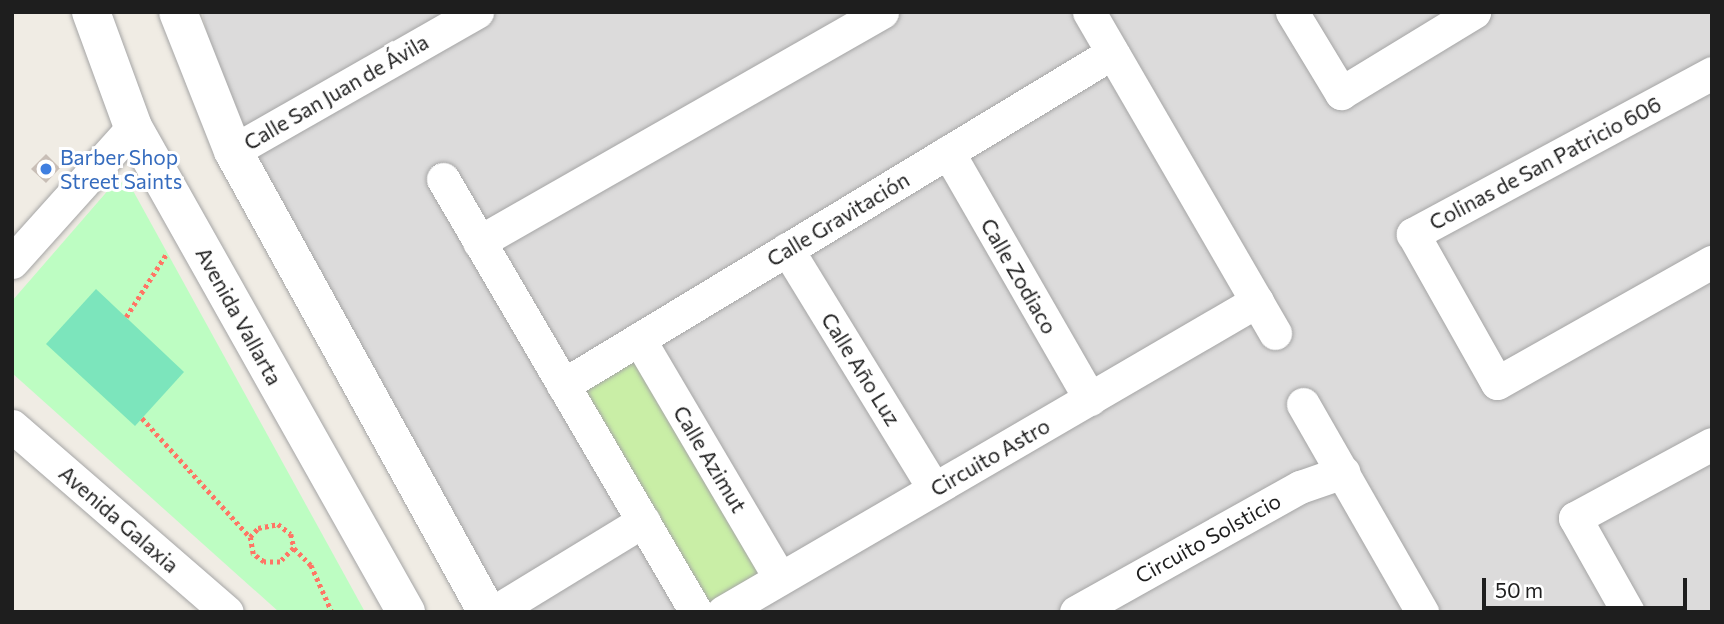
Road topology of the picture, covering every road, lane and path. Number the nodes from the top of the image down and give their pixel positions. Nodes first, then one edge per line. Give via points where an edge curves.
1 (91, 12) edge
2 (178, 12) edge
3 (477, 12) edge
4 (882, 12) edge
5 (1089, 12) edge
6 (1292, 12) edge
7 (1474, 12) edge
8 (1112, 52) junction
9 (1712, 73) edge
10 (133, 127) junction
11 (233, 151) junction
12 (948, 152) junction
13 (443, 179) dead end
14 (480, 242) junction
15 (787, 250) junction
16 (167, 253) dead end
17 (12, 262) edge
18 (1712, 262) edge
19 (1257, 301) junction
20 (126, 317) dead end
21 (1275, 333) dead end
22 (639, 339) junction
23 (563, 385) junction
24 (1090, 399) junction
25 (1303, 404) dead end
26 (142, 418) dead end
27 (12, 426) edge
28 (1712, 443) edge
29 (1343, 472) junction
30 (934, 489) junction
31 (643, 521) junction
32 (250, 537) junction
33 (293, 548) junction
34 (780, 578) junction
35 (224, 611) edge
36 (332, 612) edge
37 (406, 612) edge
38 (487, 612) edge
39 (494, 612) edge
40 (696, 612) edge
41 (723, 612) edge
42 (1076, 612) edge
43 (1423, 612) edge
44 (1628, 612) edge

1 - 10 street, Avenida Vallarta
2 - 11 street
3 - 11 street, Calle San Juan de Ávila
4 - 14 street
5 - 8 street
6 - 7 street via 1341,93
8 - 12 street, Calle Gravitación
8 - 19 street
9 - 18 street, Colinas de San Patricio 606 via 1413,234 1497,383
10 - 17 street
10 - 37 street, Avenida Vallarta
11 - 38 street
12 - 15 street, Calle Gravitación
12 - 24 street, Calle Zodiaco
13 - 14 street
14 - 23 street
15 - 22 street, Calle Gravitación
15 - 30 street, Calle Año Luz
16 - 20 path
19 - 21 street
19 - 24 street, Circuito Astro
22 - 23 street, Calle Gravitación
22 - 34 street, Calle Azimut
23 - 31 street
24 - 30 street, Circuito Astro
25 - 29 street
26 - 32 path
27 - 35 street, Avenida Galaxia
28 - 44 street via 1575,518
29 - 42 street, Circuito Solsticio via 1300,487
29 - 43 street
30 - 34 street, Circuito Astro
31 - 39 street
31 - 40 street
32 - 33 path via 258,528 278,524 291,534
32 - 33 path via 253,554 264,562 279,562
33 - 36 path via 311,565
34 - 41 street, Circuito Astro

